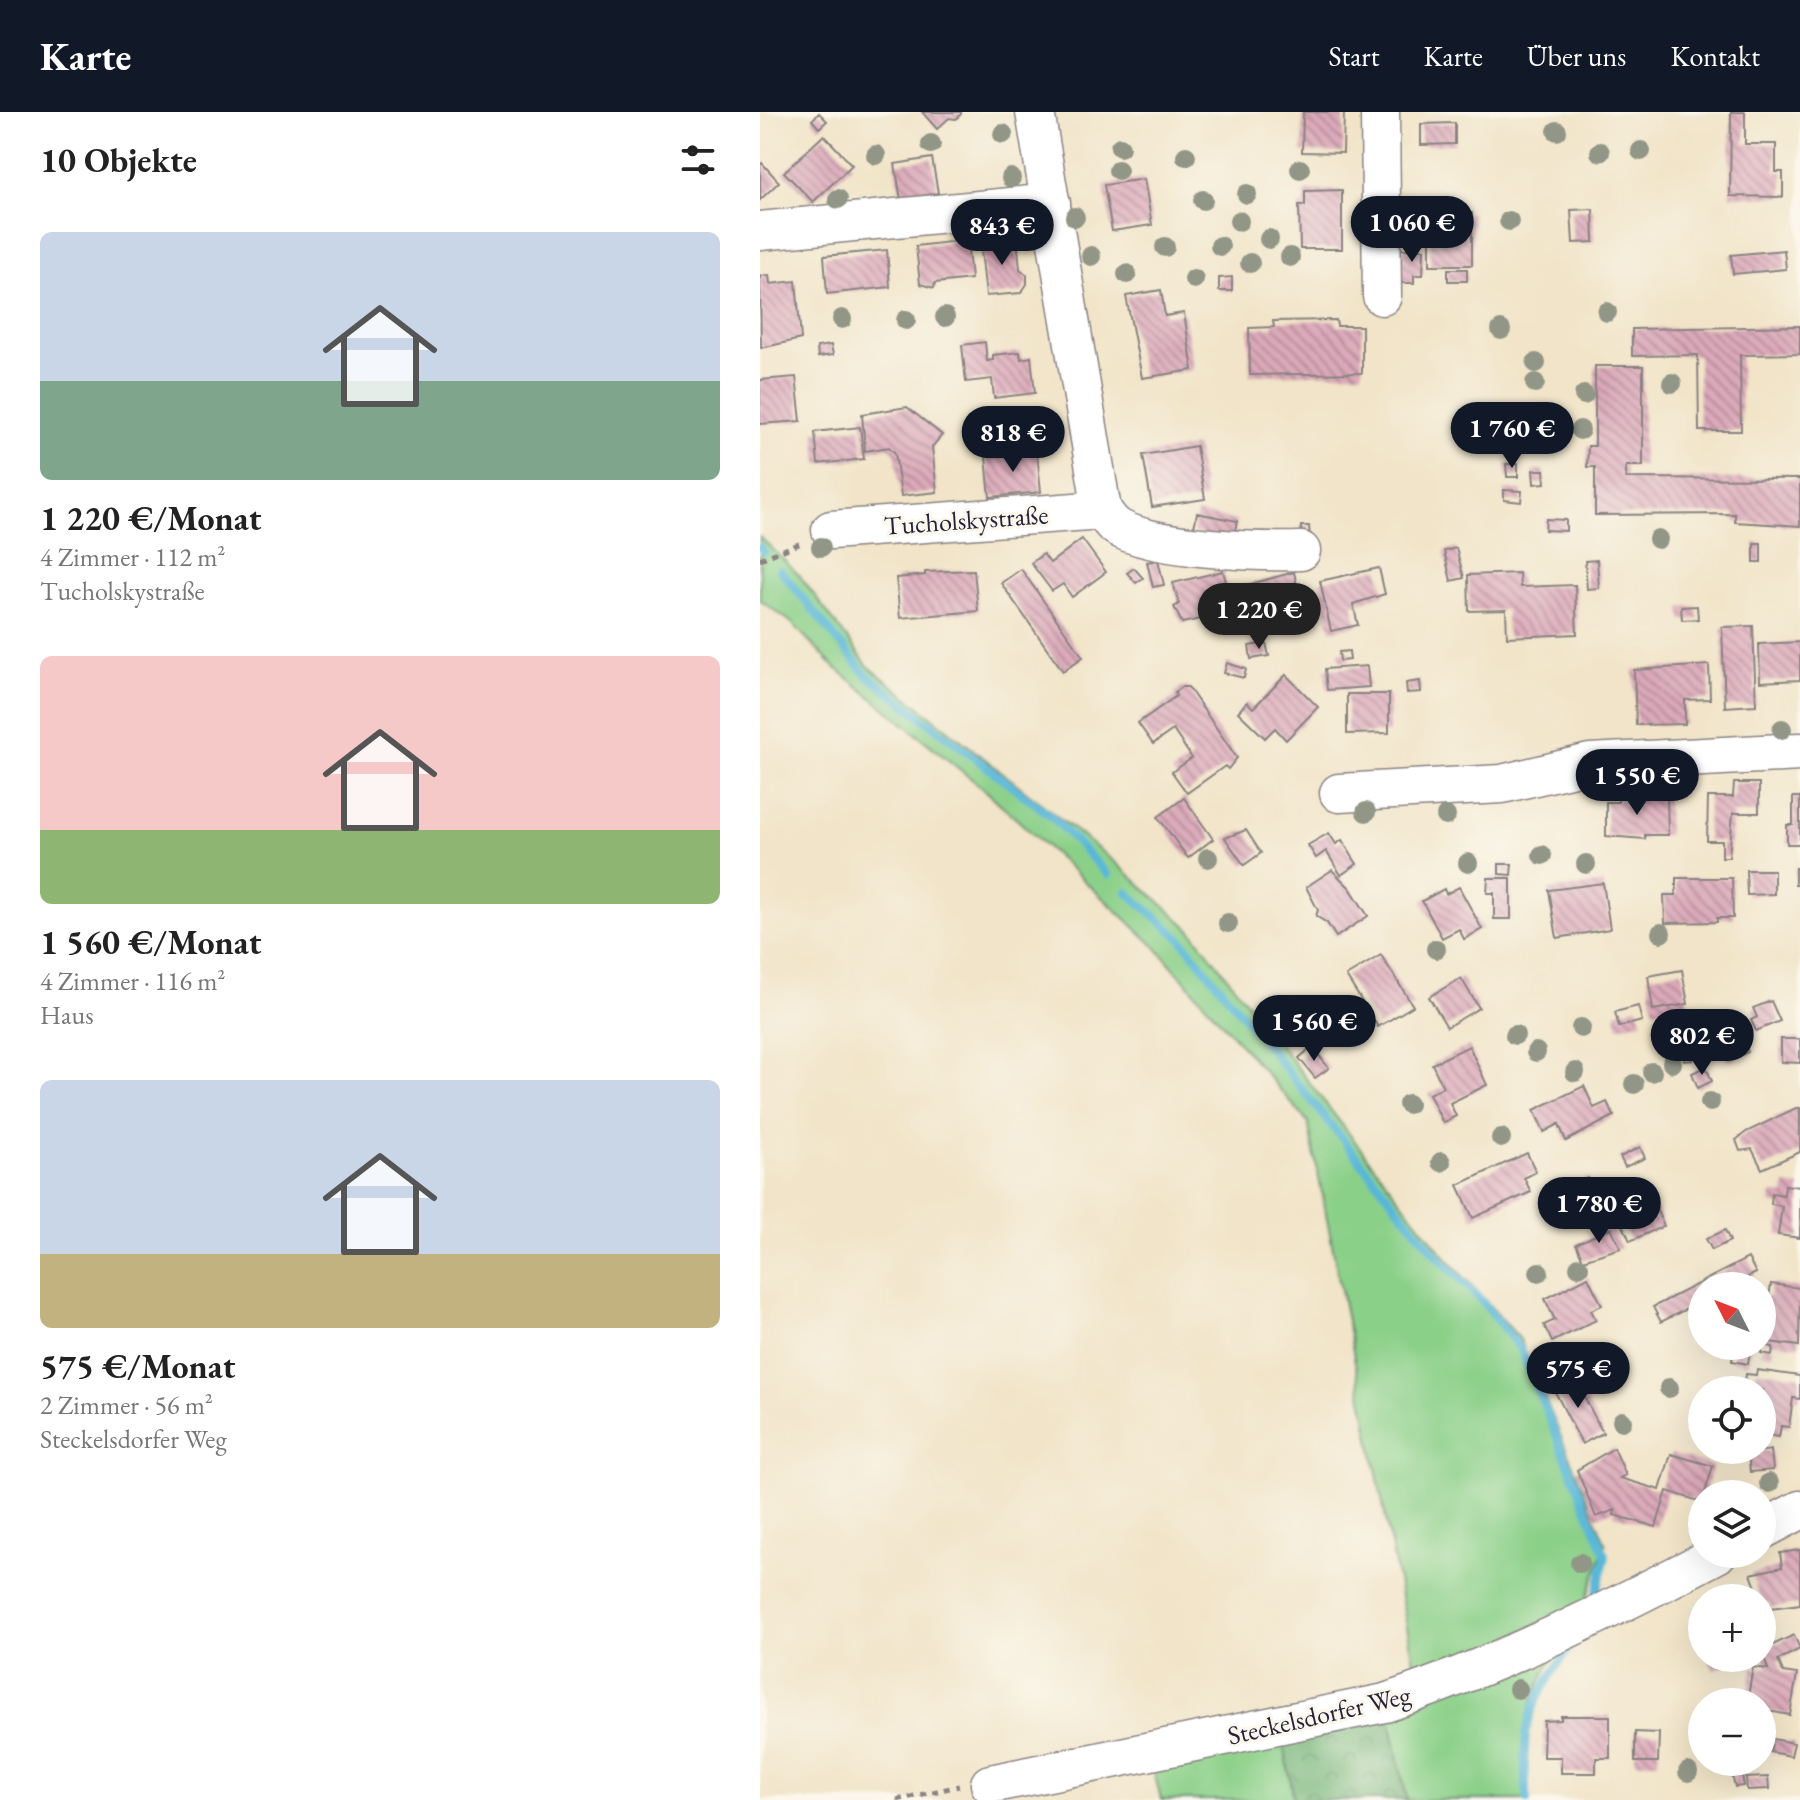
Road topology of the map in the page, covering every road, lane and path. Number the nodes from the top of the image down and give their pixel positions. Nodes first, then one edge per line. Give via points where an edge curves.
1 (1035, 112) edge
2 (1380, 112) edge
3 (1051, 203) junction
4 (760, 231) edge
5 (1382, 296) dead end
6 (1102, 510) junction
7 (831, 530) joint
8 (1301, 551) dead end
9 (760, 559) edge
10 (1800, 752) edge
11 (1339, 793) dead end
12 (1800, 1510) edge
13 (1776, 1523) edge
14 (1691, 1568) edge
15 (990, 1784) joint
16 (897, 1800) edge

1 - 3 street
2 - 5 street
3 - 4 street
3 - 6 street
6 - 7 street, Tucholskystraße
6 - 8 street via 1114,526 1137,535 1231,552
7 - 9 path
10 - 11 street via 1590,763 1502,784
12 - 13 street
14 - 15 street, Steckelsdorfer Weg via 1608,1612 1385,1703
15 - 16 path

